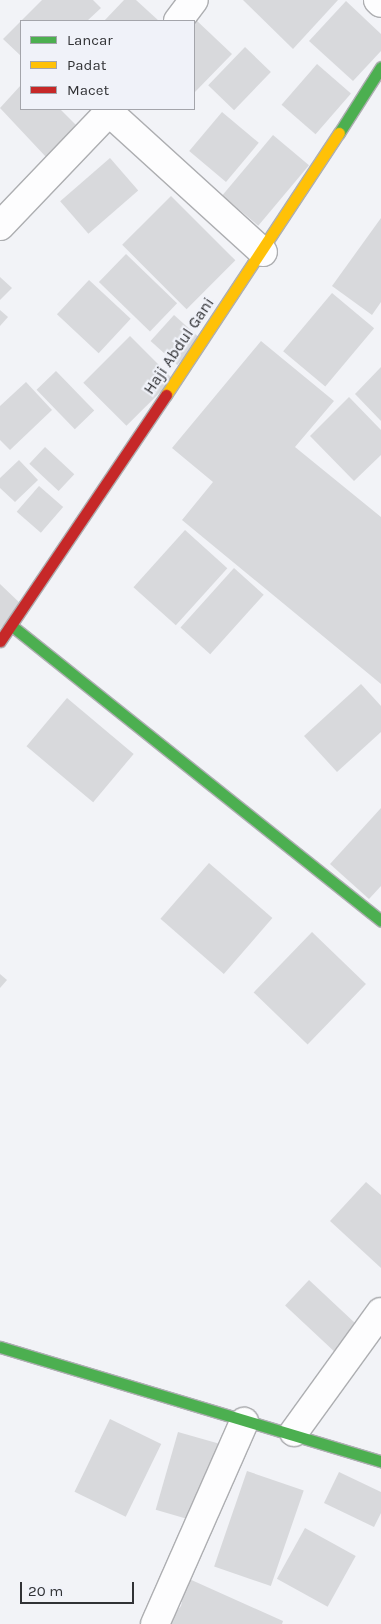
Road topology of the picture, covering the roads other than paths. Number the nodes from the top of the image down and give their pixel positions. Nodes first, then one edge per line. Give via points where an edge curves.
1 (194, 0) edge
2 (378, 0) edge
3 (381, 3) edge
4 (179, 20) edge
5 (381, 67) edge
6 (110, 111) edge
7 (0, 226) edge
8 (263, 252) junction
9 (12, 626) junction
10 (0, 641) edge
11 (381, 921) edge
12 (381, 1312) edge
13 (0, 1347) edge
14 (307, 1414) junction
15 (244, 1422) junction
16 (381, 1461) edge
17 (155, 1624) edge

1 - 4 street
2 - 3 street
5 - 8 street, Haji Abdul Gani
6 - 7 street
6 - 8 street
8 - 9 street, Haji Abdul Gani
9 - 10 street, Haji Abdul Gani
9 - 11 street
12 - 14 street
13 - 15 street via 142,1387
14 - 15 street
14 - 16 street
15 - 17 street

